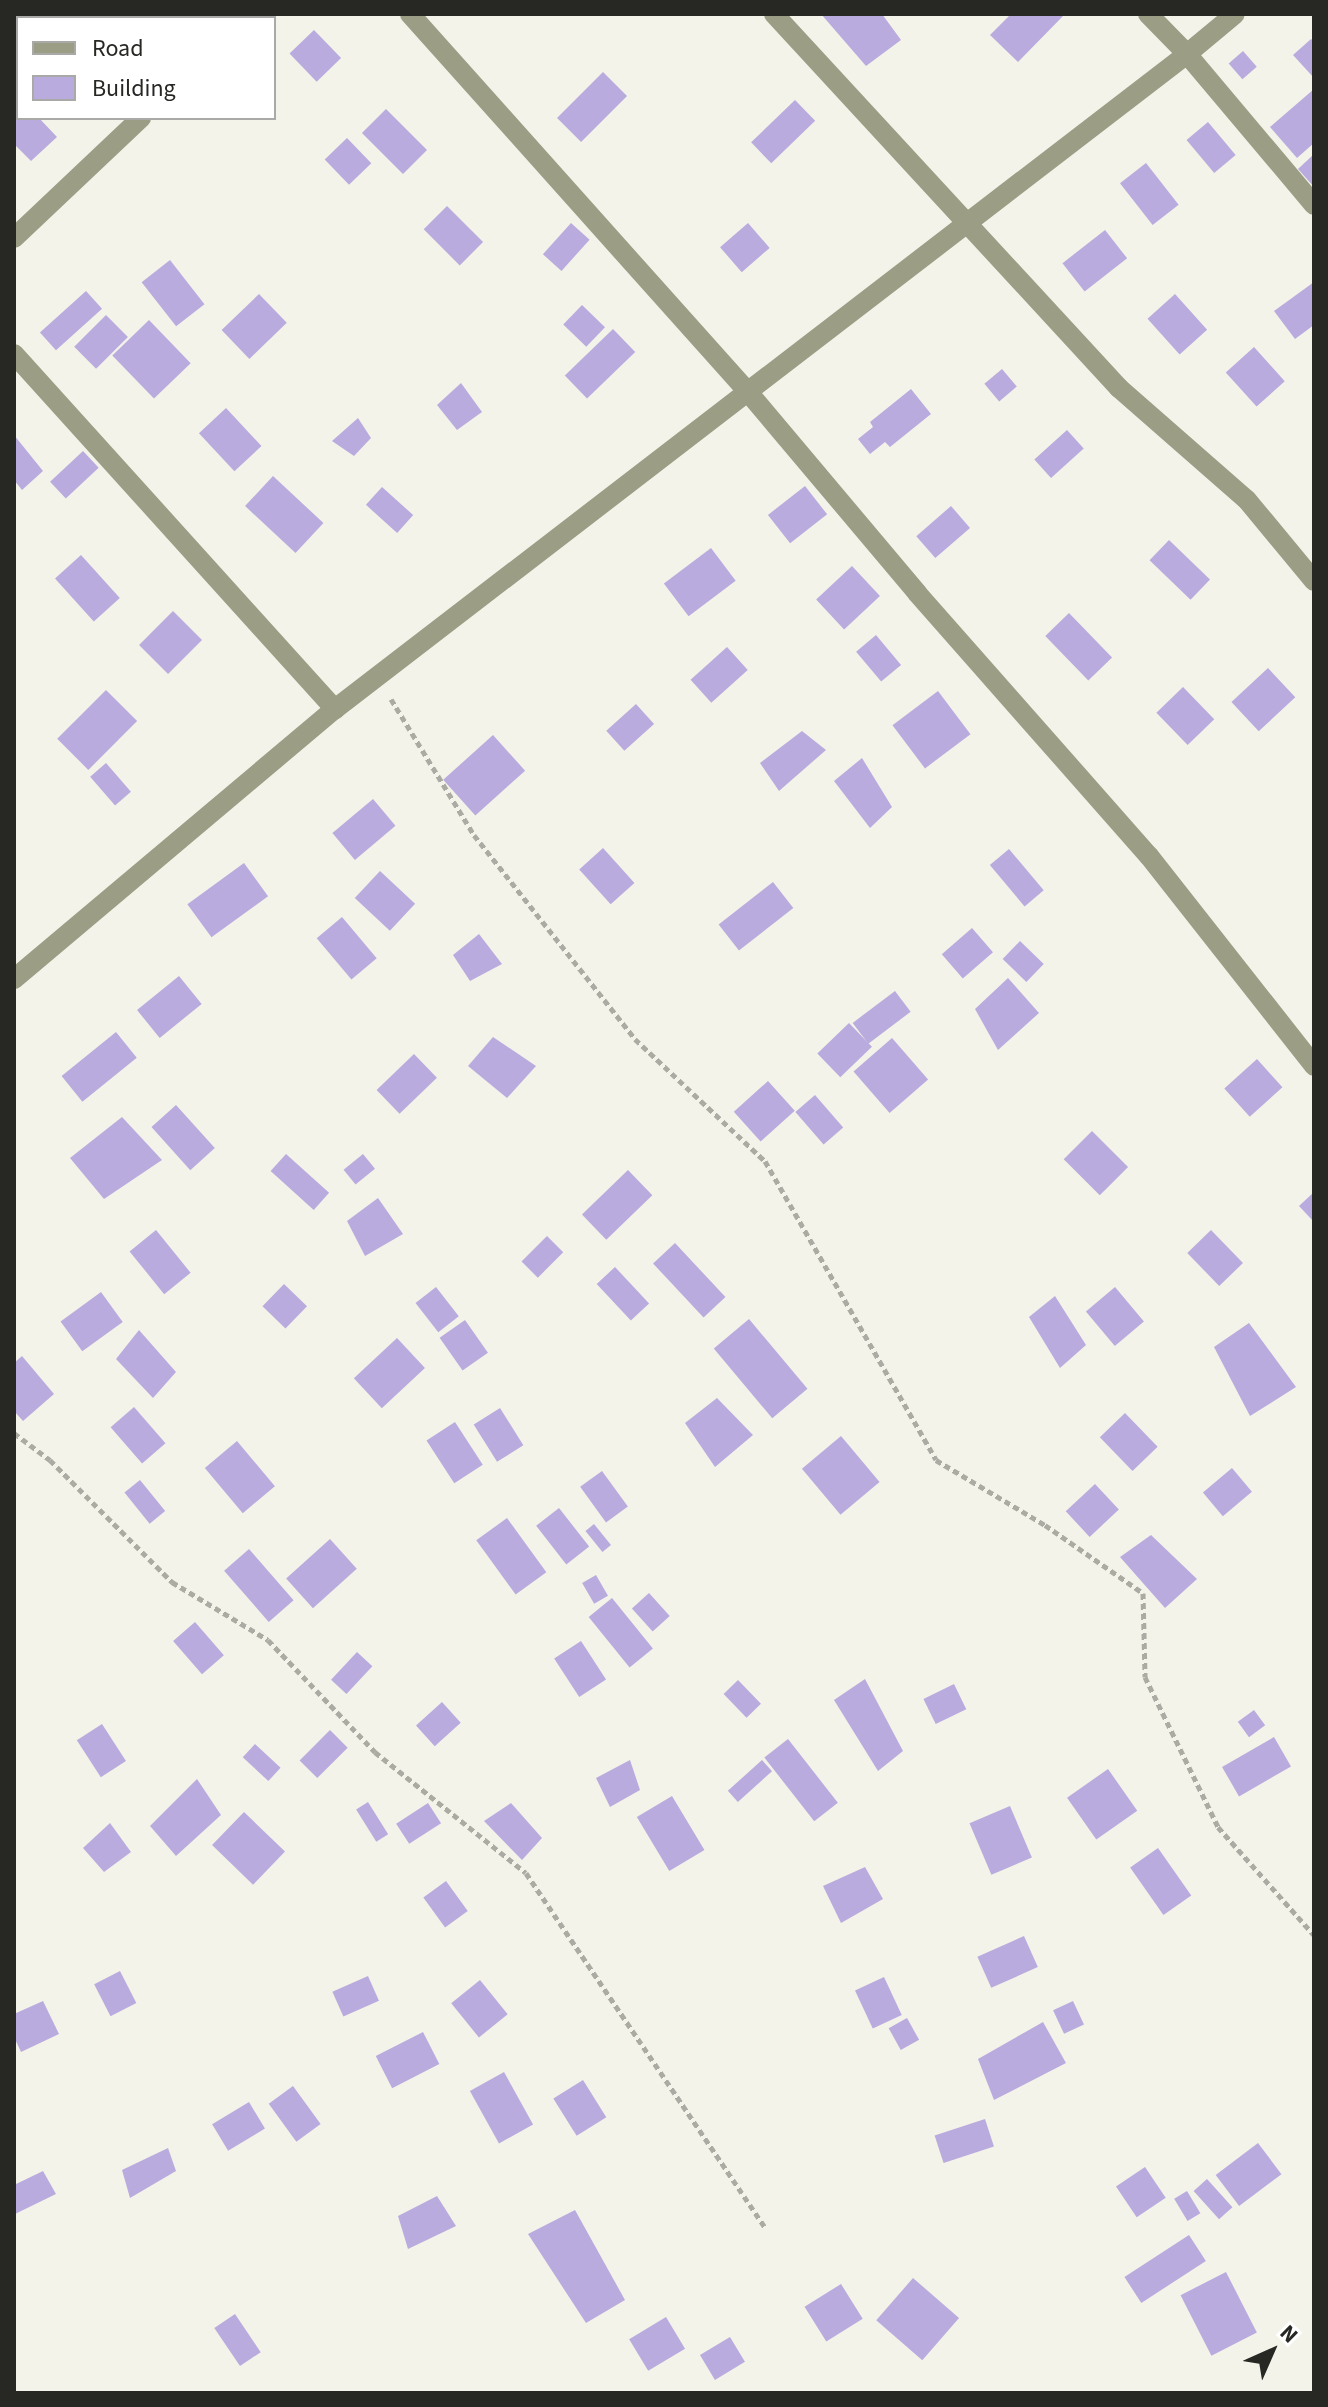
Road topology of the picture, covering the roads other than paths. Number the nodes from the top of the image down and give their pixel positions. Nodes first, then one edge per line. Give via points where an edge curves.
1 (410, 14) edge
2 (774, 14) edge
3 (1148, 14) edge
4 (1235, 14) edge
5 (1187, 54) junction
6 (139, 120) edge
7 (1314, 205) edge
8 (968, 222) junction
9 (14, 238) edge
10 (14, 354) edge
11 (748, 392) junction
12 (1314, 581) edge
13 (335, 709) junction
14 (14, 979) edge
15 (1314, 1066) edge

1 - 11 street
2 - 8 street
3 - 5 street
4 - 5 street
5 - 7 street
5 - 8 street
6 - 9 street
8 - 11 street
8 - 12 street via 1119,388 1247,500
10 - 13 street
11 - 13 street
11 - 15 street via 1149,856
13 - 14 street

